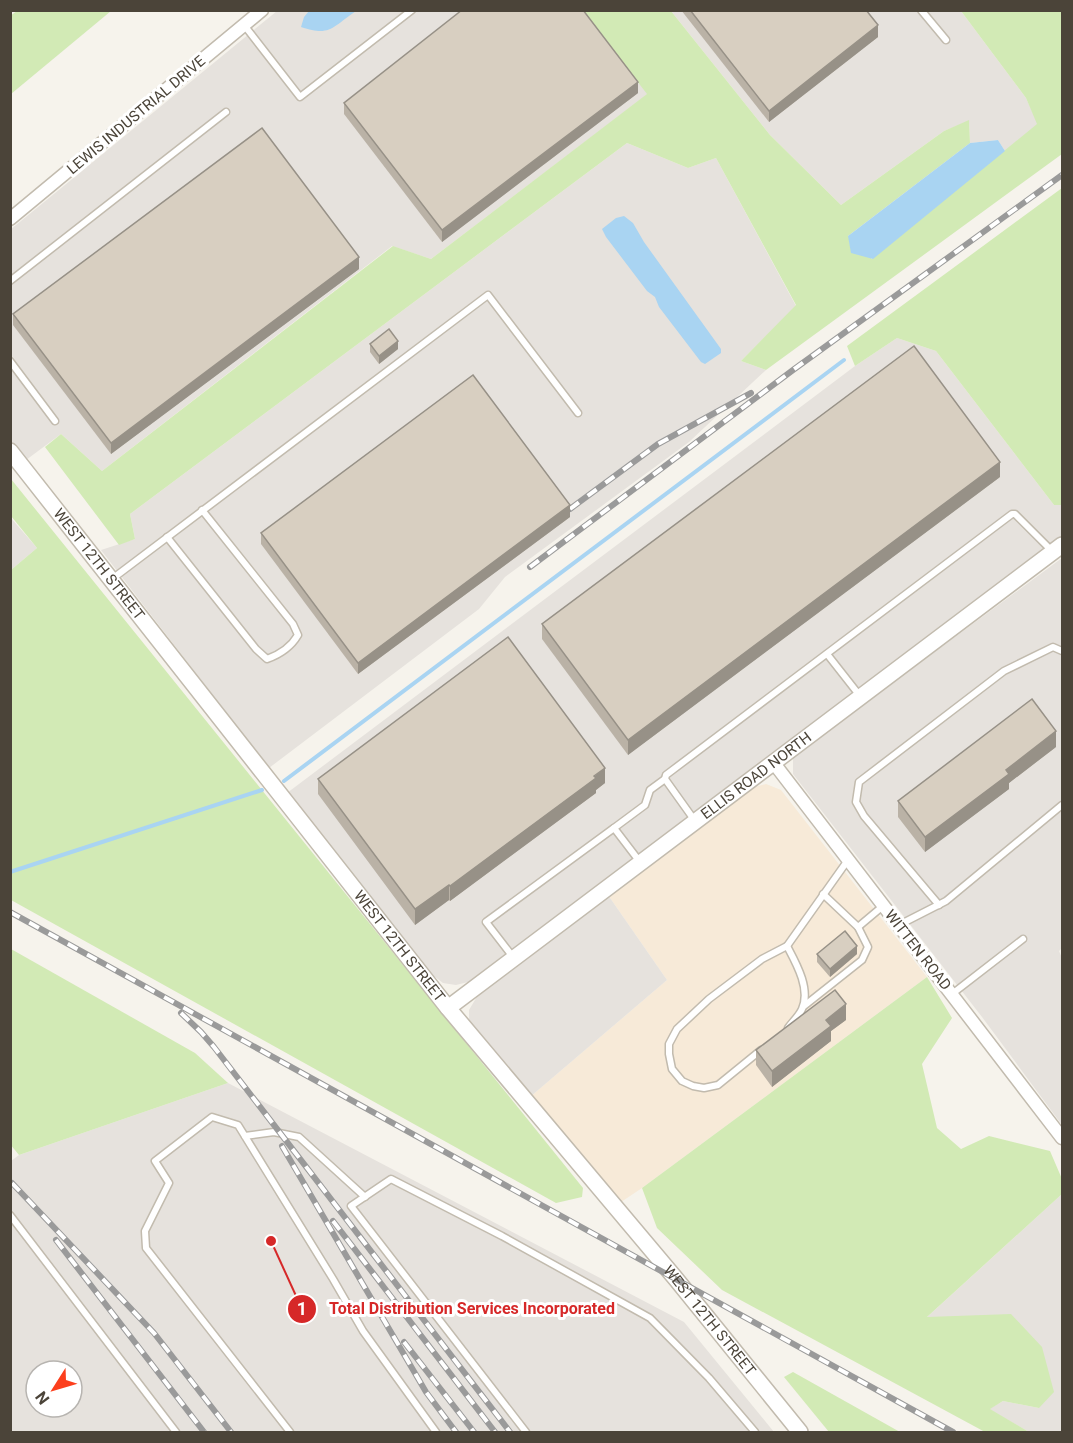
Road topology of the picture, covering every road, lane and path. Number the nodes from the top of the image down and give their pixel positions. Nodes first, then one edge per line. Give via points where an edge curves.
1 (262, 10) edge
2 (412, 10) edge
3 (921, 10) edge
4 (244, 25) junction
5 (946, 40) dead end
6 (226, 112) dead end
7 (10, 219) edge
8 (10, 281) edge
9 (10, 361) edge
10 (578, 413) dead end
11 (55, 421) dead end
12 (10, 451) edge
13 (202, 510) junction
14 (167, 537) junction
15 (1058, 549) edge
16 (112, 579) junction
17 (1062, 651) edge
18 (827, 654) junction
19 (861, 697) junction
20 (773, 762) junction
21 (665, 779) junction
22 (1062, 805) edge
23 (695, 821) junction
24 (614, 828) junction
25 (848, 860) junction
26 (640, 862) junction
27 (823, 894) junction
28 (939, 905) junction
29 (883, 906) junction
30 (898, 925) junction
31 (858, 927) junction
32 (1023, 939) dead end
33 (787, 946) junction
34 (513, 958) junction
35 (952, 994) junction
36 (804, 1006) junction
37 (448, 1008) junction
38 (786, 1030) edge
39 (769, 1044) edge
40 (245, 1136) junction
41 (1062, 1138) edge
42 (365, 1197) junction
43 (10, 1215) edge
44 (176, 1432) edge
45 (290, 1432) edge
46 (436, 1432) edge
47 (526, 1432) edge
48 (755, 1432) edge
49 (800, 1432) edge

1 - 4 street, LEWIS INDUSTRIAL DRIVE
2 - 4 lane via 300,97
3 - 5 lane
4 - 7 street, LEWIS INDUSTRIAL DRIVE
6 - 8 lane
9 - 11 lane
10 - 13 lane via 488,295
12 - 16 street, WEST 12TH STREET
13 - 14 lane
13 - 14 lane via 293,624 298,635 292,646 267,658 256,649
14 - 16 lane
15 - 18 lane via 1012,514
15 - 19 street, ELLIS ROAD NORTH
16 - 37 street, WEST 12TH STREET
17 - 28 lane via 1053,647 1004,671 859,782 856,802 864,816
18 - 19 lane
18 - 21 lane
19 - 20 street, ELLIS ROAD NORTH
20 - 23 street, ELLIS ROAD NORTH
20 - 25 street, WITTEN ROAD
21 - 23 lane
21 - 24 lane via 650,790 645,805
22 - 28 lane
23 - 26 street, ELLIS ROAD NORTH
24 - 26 lane
24 - 34 lane via 486,922
25 - 27 lane
25 - 29 street, WITTEN ROAD
26 - 34 street, ELLIS ROAD NORTH
27 - 31 lane
27 - 33 lane
28 - 30 lane
29 - 30 street, WITTEN ROAD
29 - 31 lane
30 - 35 street, WITTEN ROAD
31 - 36 lane via 868,947 862,960
32 - 35 lane
33 - 36 lane via 802,979
33 - 39 lane via 762,958 676,1029 669,1054 672,1069 682,1081 704,1088 718,1085
34 - 37 street, ELLIS ROAD NORTH
35 - 41 street, WITTEN ROAD
36 - 38 lane
37 - 49 street, WEST 12TH STREET
40 - 42 lane via 274,1132 299,1137
40 - 45 lane via 238,1125 212,1117 155,1161 169,1183 145,1231 146,1248
40 - 46 lane via 363,1331
42 - 47 lane via 351,1206
42 - 48 lane via 391,1179 651,1318
43 - 44 lane

